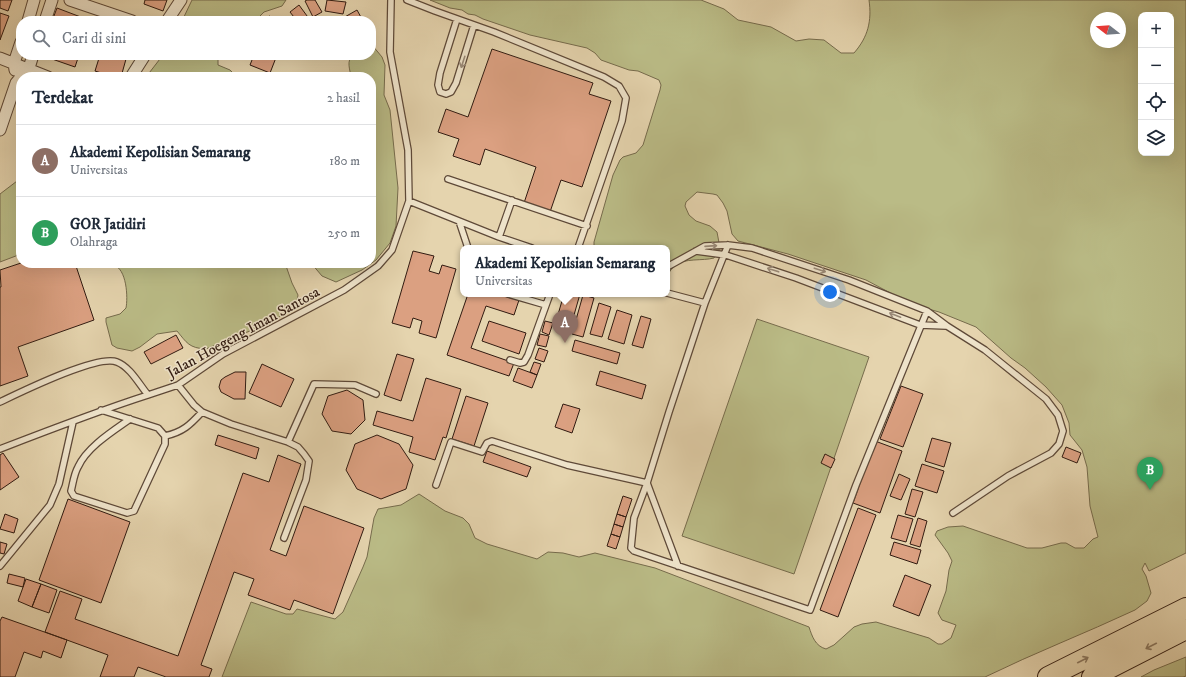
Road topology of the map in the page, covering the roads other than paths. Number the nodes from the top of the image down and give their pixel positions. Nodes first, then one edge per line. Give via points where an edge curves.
1 (34, 0) edge
2 (52, 0) edge
3 (70, 0) edge
4 (181, 0) edge
5 (391, 0) edge
6 (407, 0) edge
7 (29, 16) edge
8 (47, 16) edge
9 (117, 16) edge
10 (170, 16) edge
11 (457, 19) junction
12 (474, 25) junction
13 (16, 57) edge
14 (0, 58) edge
15 (31, 60) edge
16 (142, 60) edge
17 (14, 63) junction
18 (29, 68) junction
19 (17, 72) edge
20 (25, 72) edge
21 (37, 72) edge
22 (134, 72) edge
23 (16, 87) edge
24 (0, 130) edge
25 (448, 179) dead end
26 (512, 200) junction
27 (409, 201) junction
28 (459, 221) junction
29 (587, 226) junction
30 (499, 237) junction
31 (467, 245) edge
32 (523, 245) edge
33 (579, 245) edge
34 (728, 245) junction
35 (695, 251) junction
36 (726, 255) junction
37 (670, 265) edge
38 (376, 267) edge
39 (375, 268) edge
40 (670, 294) edge
41 (518, 297) edge
42 (549, 297) edge
43 (706, 303) junction
44 (546, 305) junction
45 (927, 311) junction
46 (920, 325) junction
47 (947, 326) junction
48 (510, 360) dead end
49 (178, 385) junction
50 (376, 394) dead end
51 (148, 395) junction
52 (0, 402) edge
53 (101, 410) junction
54 (202, 412) junction
55 (130, 419) junction
56 (73, 422) junction
57 (165, 436) junction
58 (288, 442) junction
59 (0, 449) edge
60 (647, 484) junction
61 (436, 485) dead end
62 (953, 513) dead end
63 (284, 538) dead end
64 (0, 566) edge
65 (678, 566) junction
66 (1186, 608) edge
67 (1186, 629) edge
68 (1048, 677) edge
69 (1092, 677) edge

1 - 7 street
2 - 8 street
3 - 9 street
4 - 10 street
5 - 27 lane, Jalan Hoegeng Iman Santosa via 390,52 408,150
6 - 11 lane
11 - 12 lane
12 -> 11 lane via 452,92 440,92 440,73
12 - 29 lane via 604,76 619,86 626,98 622,121
13 - 17 street
14 - 17 street
15 - 18 street
16 - 22 street
17 - 18 street
17 - 19 street
18 - 20 street
18 - 21 street
23 - 24 street
25 - 26 lane
26 - 29 lane
26 - 30 lane
27 - 28 lane
27 - 38 lane, Jalan Hoegeng Iman Santosa via 392,250
28 - 30 lane
28 - 31 lane
29 - 33 lane
30 - 32 lane
35 -> 34 lane via 705,246
34 - 36 lane
34 -> 45 lane via 752,248 841,277
35 - 36 lane
35 - 37 lane
36 - 43 lane
46 -> 36 lane via 796,278
39 - 49 lane, Jalan Hoegeng Iman Santosa via 344,290 223,354
40 - 43 lane
41 - 44 lane
42 - 44 lane
43 - 60 lane
44 - 48 lane via 528,356 520,363
45 - 46 lane
45 - 47 lane
46 - 47 lane
46 - 65 lane via 856,485 810,610
47 - 62 lane via 985,350 1046,399 1058,416 1063,431 1059,444 1051,453 1008,476
49 - 51 lane, Jalan Hoegeng Iman Santosa
49 - 54 lane
50 - 58 lane via 355,385 314,384
51 - 52 lane via 128,369 118,362 108,360 47,380
51 - 53 lane, Jalan Hoegeng Iman Santosa
53 - 55 lane
53 - 56 lane, Jalan Hoegeng Iman Santosa
54 - 57 lane via 183,430
54 - 58 lane
55 - 57 lane via 158,428
55 - 57 lane via 85,455 75,474 71,491 74,496 128,513 134,511 165,444
56 - 59 lane, Jalan Hoegeng Iman Santosa
56 - 64 lane via 59,484 50,505
58 - 63 lane via 298,447 309,461 306,480
60 - 61 lane via 567,465 492,441 487,443 482,452 451,442
60 - 65 lane
60 - 65 lane via 634,518 631,548
68 -> 66 highway
67 -> 69 highway

